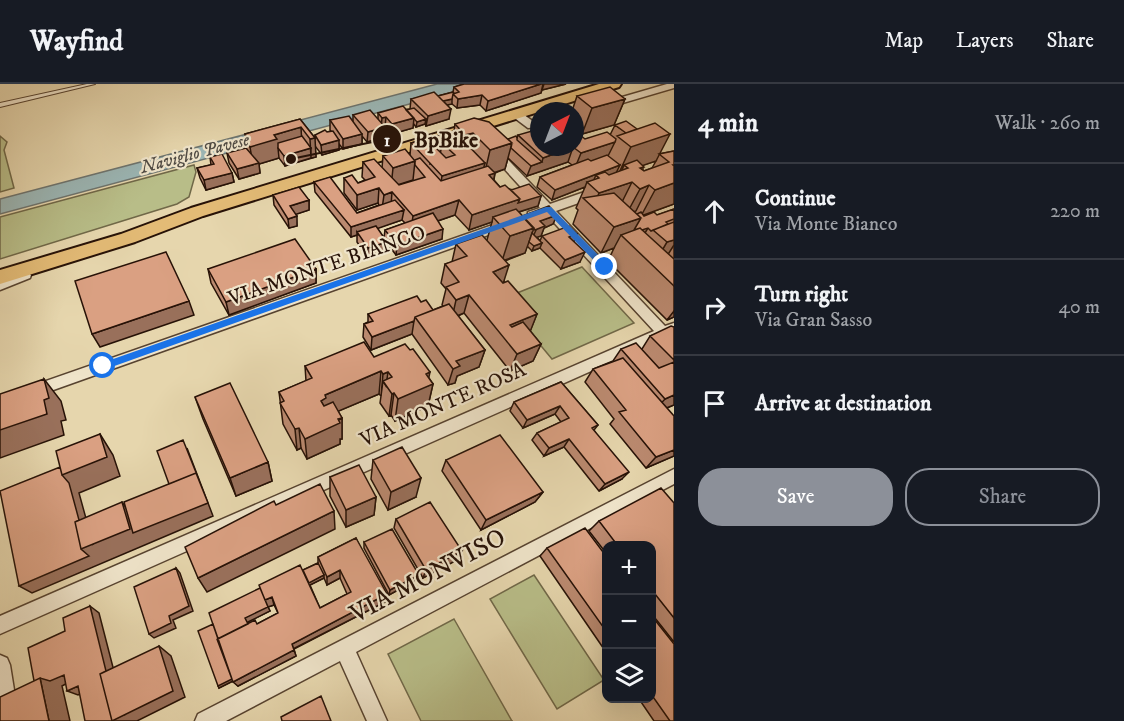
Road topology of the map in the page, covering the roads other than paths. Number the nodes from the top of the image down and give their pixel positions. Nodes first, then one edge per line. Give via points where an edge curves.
1 (93, 84) edge
2 (614, 84) edge
3 (674, 85) edge
4 (0, 106) edge
5 (584, 111) edge
6 (516, 114) junction
7 (530, 124) edge
8 (471, 128) junction
9 (614, 186) edge
10 (549, 209) junction
11 (197, 212) junction
12 (82, 252) junction
13 (0, 267) edge
14 (0, 277) edge
15 (0, 285) edge
16 (670, 335) edge
17 (0, 403) edge
18 (674, 476) edge
19 (0, 625) edge
20 (344, 649) junction
21 (0, 665) edge
22 (9, 721) edge
23 (205, 721) edge
24 (377, 721) edge

1 - 4 lane
2 - 6 main road
3 - 5 street
6 - 7 street
6 - 8 main road
8 - 10 street
8 - 11 main road
9 - 10 street, VIA MONTE BIANCO
10 - 16 street
10 - 17 street, VIA MONTE BIANCO
11 - 12 main road
11 - 13 main road via 141,224
12 - 14 main road
12 - 15 street
16 - 19 street, VIA MONTE ROSA
18 - 20 street, VIA MONVISO
20 - 23 street, VIA MONVISO
20 - 24 street
21 - 22 street

